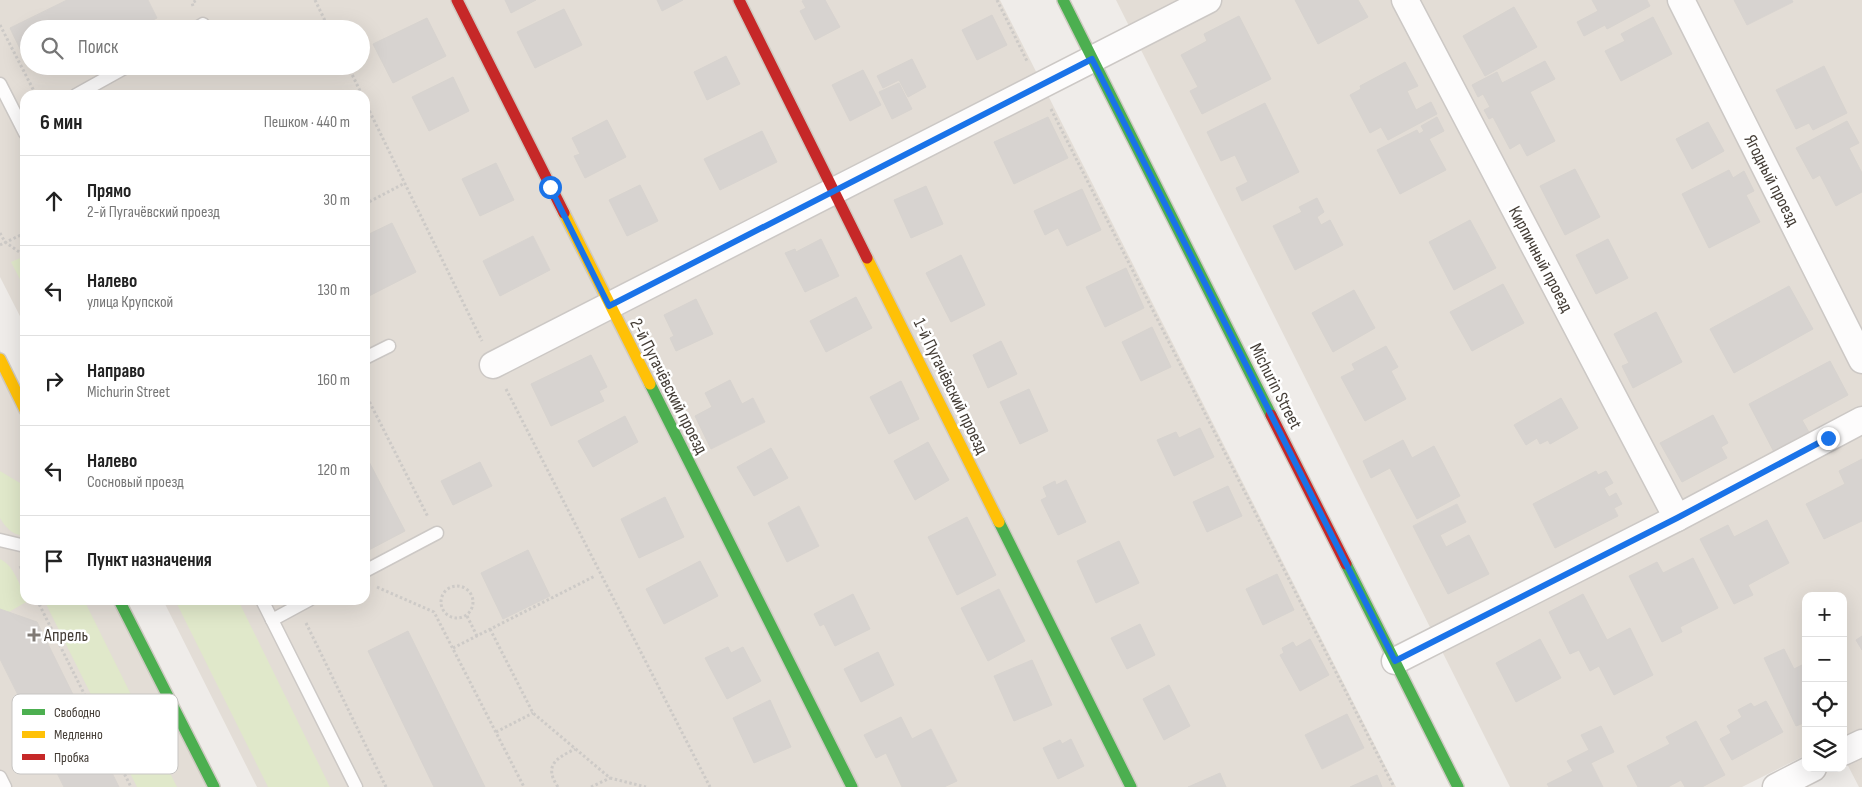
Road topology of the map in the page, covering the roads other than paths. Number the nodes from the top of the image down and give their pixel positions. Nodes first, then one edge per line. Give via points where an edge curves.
1 (456, 0) edge
2 (739, 0) edge
3 (1063, 0) edge
4 (1208, 0) edge
5 (1406, 0) edge
6 (1682, 0) edge
7 (1092, 59) junction
8 (112, 75) edge
9 (0, 84) edge
10 (85, 90) edge
11 (20, 120) edge
12 (834, 191) junction
13 (609, 306) junction
14 (389, 346) dead end
15 (370, 356) edge
16 (0, 359) edge
17 (1862, 360) edge
18 (494, 365) road end
19 (20, 400) edge
20 (1862, 420) edge
21 (1677, 518) junction
22 (436, 533) road end
23 (0, 540) edge
24 (20, 545) edge
25 (370, 568) edge
26 (122, 605) edge
27 (264, 605) edge
28 (300, 605) edge
29 (272, 620) junction
30 (1395, 661) junction
31 (167, 694) edge
32 (178, 716) edge
33 (1862, 743) edge
34 (1847, 750) edge
35 (1805, 772) edge
36 (0, 777) edge
37 (5, 787) edge
38 (214, 787) edge
39 (356, 787) edge
40 (852, 787) edge
41 (1131, 787) edge
42 (1458, 787) edge
43 (1776, 787) edge

1 - 13 street, 2-й Пугачёвский проезд
2 - 12 street, 1-й Пугачёвский проезд
3 - 7 street, Michurin Street
4 - 7 street
5 - 21 street, Кирпичный проезд
6 - 17 street, Ягодный проезд
7 - 12 street
7 - 30 street, Michurin Street
8 - 10 lane
9 - 11 lane
12 - 13 street
12 - 41 street, 1-й Пугачёвский проезд
13 - 18 street
13 - 40 street, 2-й Пугачёвский проезд
14 - 15 lane
16 - 19 street
20 - 21 street
21 - 30 street
22 - 25 lane
23 - 24 lane
26 - 31 street
27 - 29 lane
28 - 29 lane
29 - 39 lane
30 - 42 street, Michurin Street
32 - 38 street
33 - 34 street
35 - 43 street
36 - 37 lane

